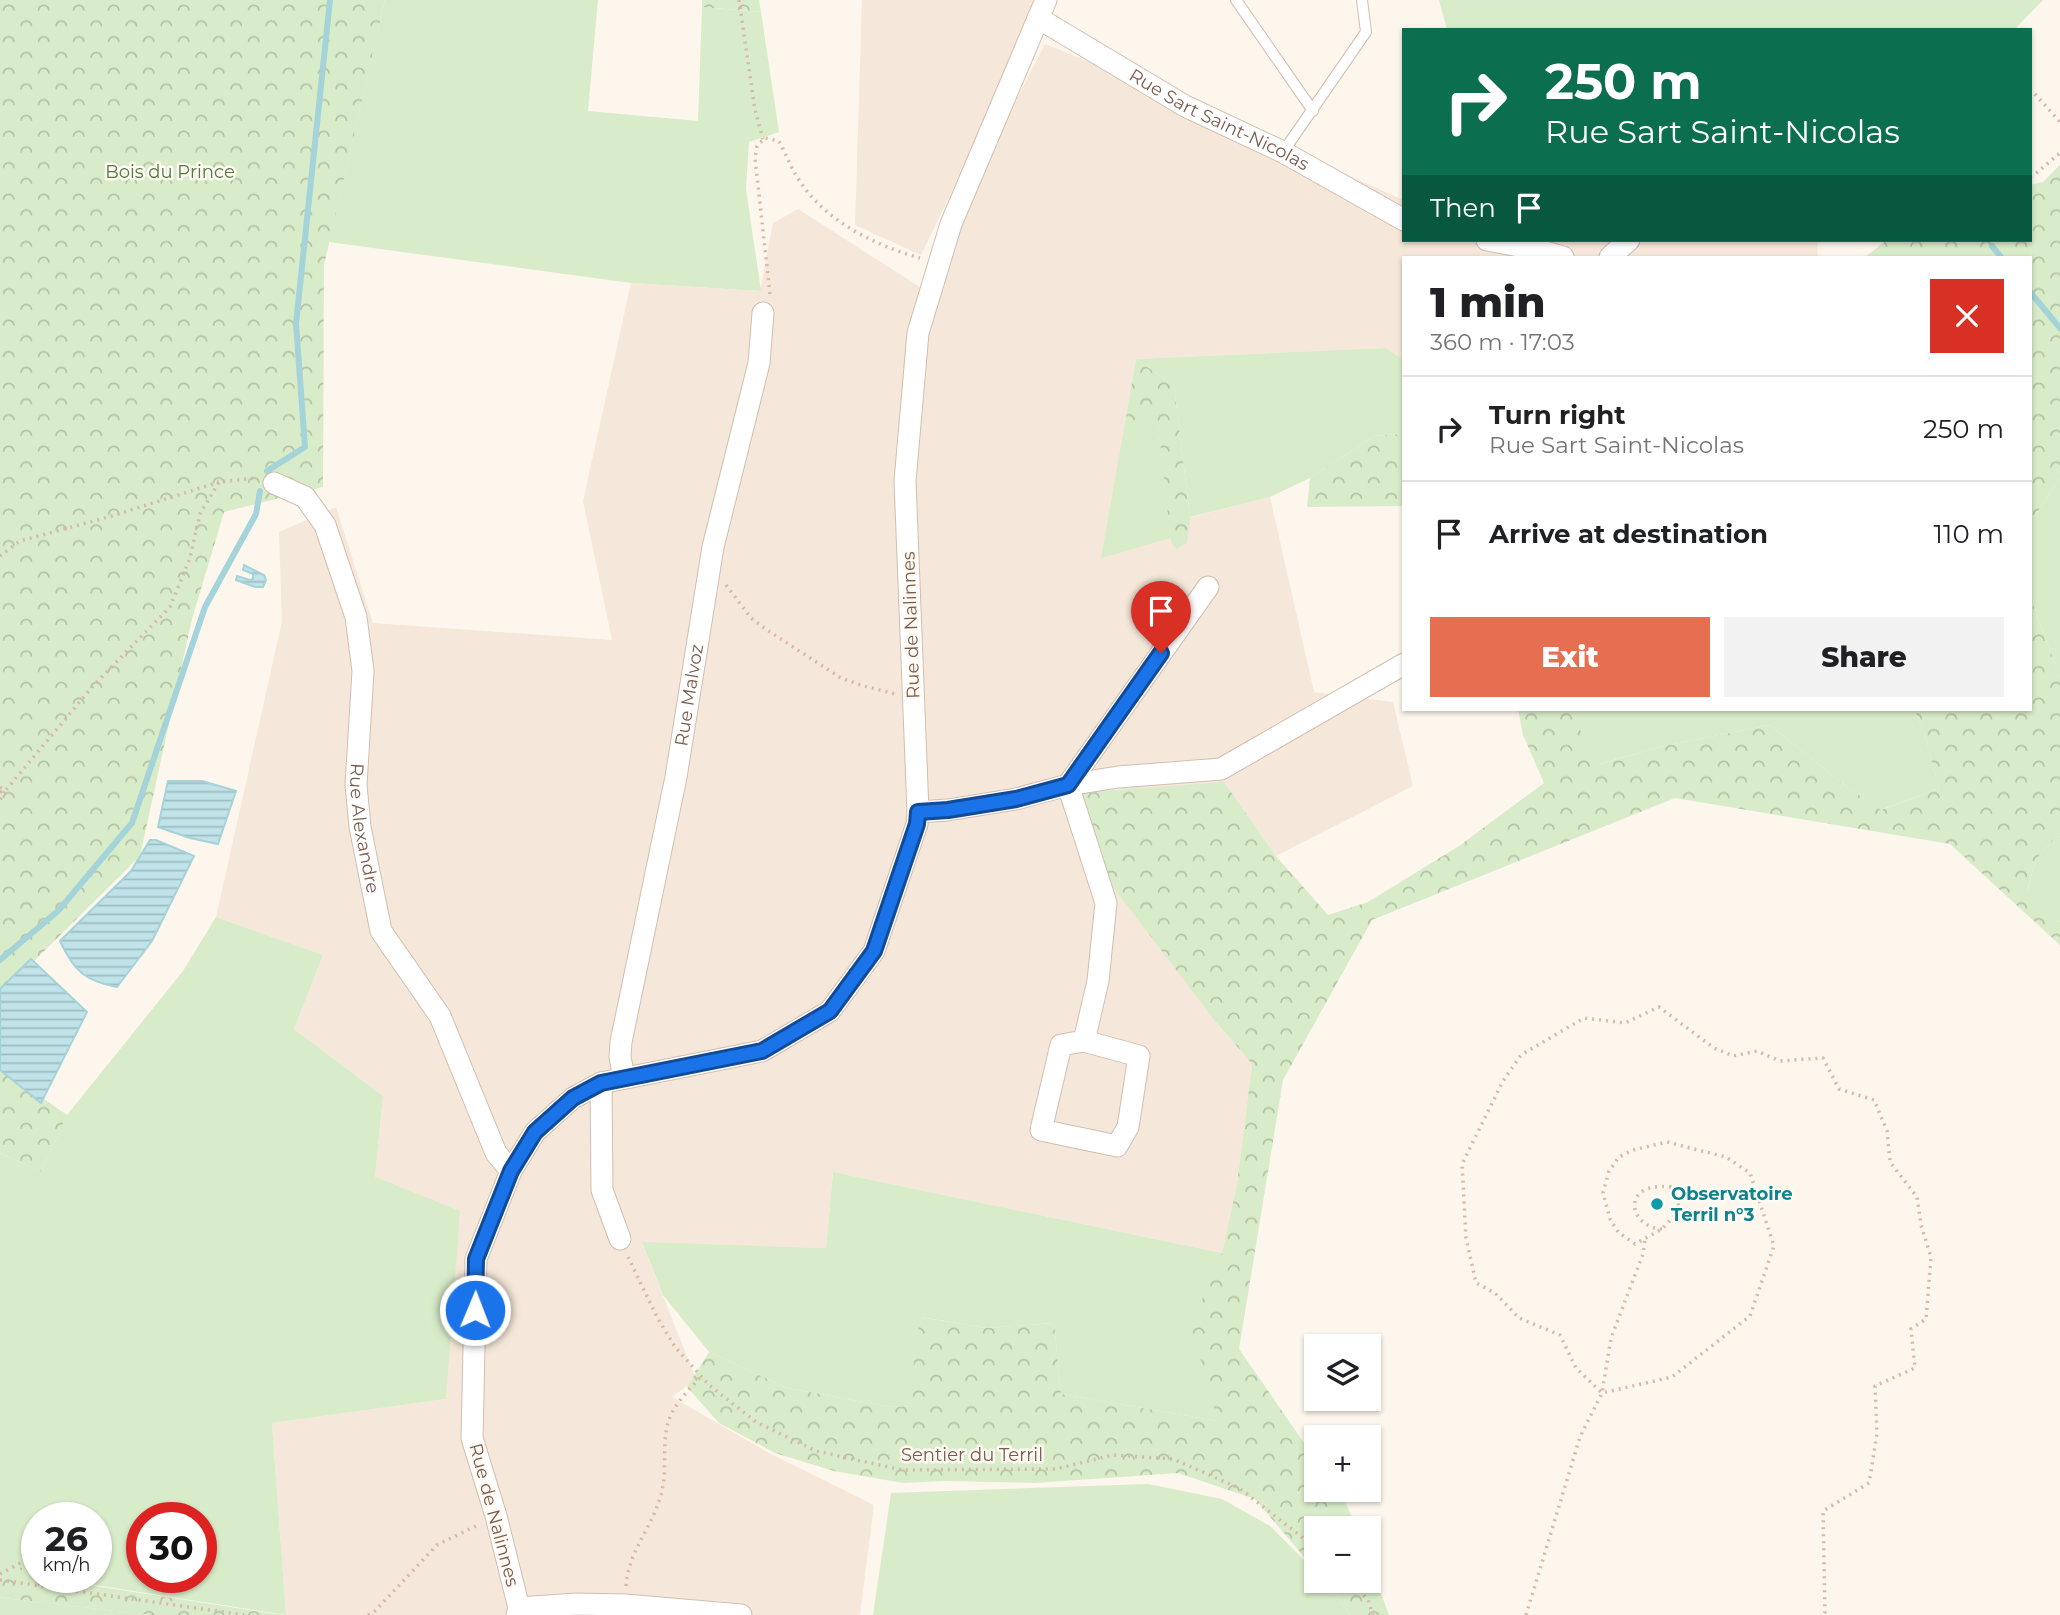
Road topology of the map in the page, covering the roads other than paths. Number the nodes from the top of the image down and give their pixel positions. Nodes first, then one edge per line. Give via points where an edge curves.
1 (1236, 0) edge
2 (1362, 0) edge
3 (1042, 9) edge
4 (1313, 111) junction
5 (1283, 152) junction
6 (1402, 219) edge
7 (1498, 242) edge
8 (1627, 242) edge
9 (1559, 256) edge
10 (1611, 256) edge
11 (763, 313) road end
12 (274, 482) road end
13 (1209, 587) dead end
14 (1402, 665) edge
15 (1068, 785) junction
16 (918, 812) junction
17 (1084, 1041) junction
18 (624, 1078) junction
19 (601, 1083) junction
20 (511, 1171) junction
21 (620, 1239) road end
22 (518, 1612) edge
23 (741, 1615) edge

1 - 4 lane
2 - 4 lane via 1366,32
3 - 5 street, Rue Sart Saint-Nicolas via 1185,106
3 - 16 street, Rue de Nalinnes via 951,224 918,333 905,481
4 - 5 lane
5 - 6 street, Rue Sart Saint-Nicolas
7 - 9 street
8 - 10 street
11 - 18 street, Rue Malvoz via 759,363 713,547 676,777 621,1042
12 - 20 street, Rue Alexandre via 305,497 325,525 356,617 363,671 356,785 381,931 440,1016 496,1153
13 - 15 street
14 - 15 street via 1221,769
15 - 16 street via 1016,799
15 - 17 street via 1106,903 1098,981
16 - 18 street, Rue de Nalinnes via 874,951 830,1011 762,1051
17 - 17 street via 1061,1045 1041,1130 1118,1146 1128,1127 1139,1056
18 - 19 street, Rue de Nalinnes
19 - 20 street, Rue de Nalinnes via 573,1098 535,1132
19 - 21 street via 602,1190
20 - 22 street, Rue de Nalinnes via 476,1259 472,1438
22 - 23 street via 576,1604

